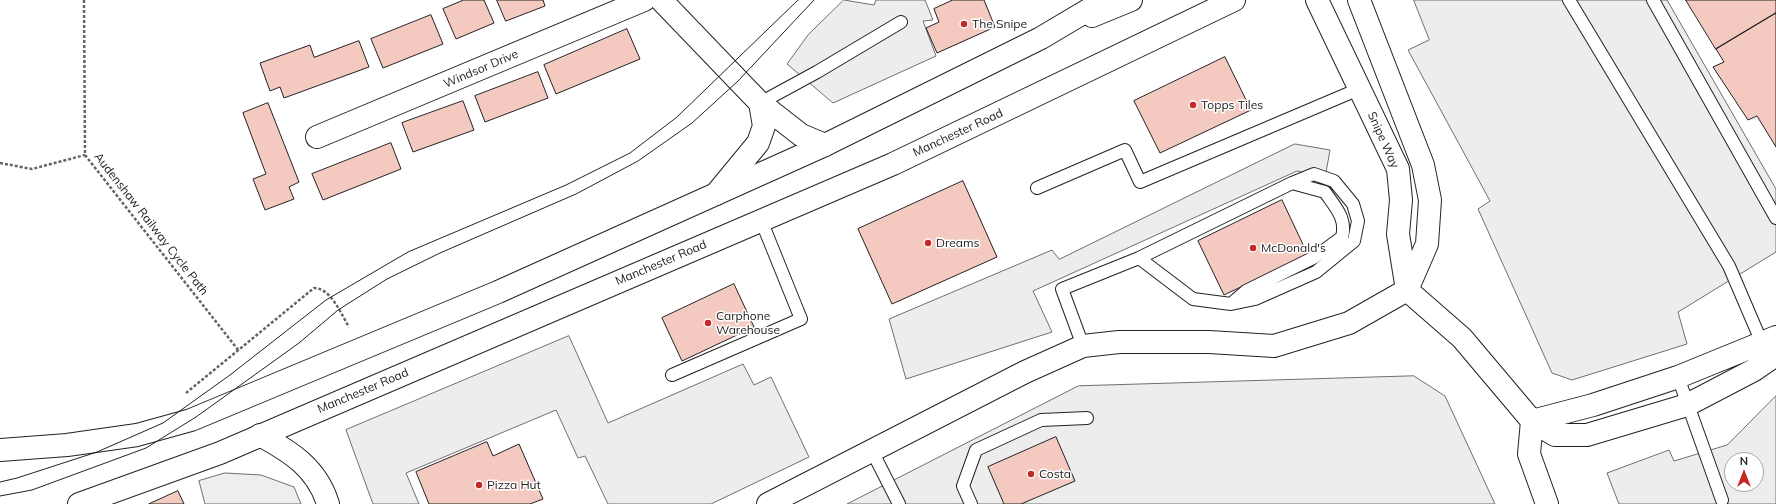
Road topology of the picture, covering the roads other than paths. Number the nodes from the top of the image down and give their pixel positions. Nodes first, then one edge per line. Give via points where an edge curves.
1 (644, 0) edge
2 (661, 0) edge
3 (1105, 0) edge
4 (1131, 0) edge
5 (1234, 0) edge
6 (1317, 0) edge
7 (1359, 0) edge
8 (1569, 0) edge
9 (1653, 0) edge
10 (900, 22) dead end
11 (1041, 38) junction
12 (1360, 89) junction
13 (760, 104) junction
14 (317, 137) dead end
15 (825, 145) junction
16 (1292, 183) junction
17 (1037, 188) dead end
18 (716, 194) junction
19 (1776, 218) edge
20 (761, 220) junction
21 (1140, 258) junction
22 (1407, 290) junction
23 (1231, 304) junction
24 (1771, 345) edge
25 (1083, 346) junction
26 (672, 375) dead end
27 (1678, 377) junction
28 (1687, 405) junction
29 (1087, 418) dead end
30 (1532, 421) junction
31 (260, 435) junction
32 (0, 450) edge
33 (872, 451) junction
34 (1722, 500) dead end
35 (328, 502) edge
36 (79, 504) edge
37 (768, 504) edge
38 (899, 504) edge
39 (971, 504) edge
40 (1547, 504) edge

1 - 14 main road, Windsor Drive
2 - 13 main road
3 - 11 main road
4 - 11 main road
5 - 20 main road, Manchester Road via 893,164
6 - 12 main road, Snipe Way
7 - 22 main road via 1423,165 1430,200 1427,244
8 - 24 lane via 1729,266
9 - 19 lane
10 - 13 lane
11 - 15 main road
12 - 17 lane via 1140,182 1125,150
12 - 22 main road, Snipe Way via 1398,169 1401,200 1398,234
13 - 15 main road via 801,135
13 - 18 main road via 764,126 758,143
15 - 18 main road
16 - 21 lane
16 - 23 lane via 1325,192 1345,226 1342,238 1315,257 1246,291
16 - 23 lane via 1314,174 1334,182 1354,204 1358,221 1354,241 1316,272 1255,299
18 - 32 main road via 498,292 191,420 137,435 22,450
20 - 26 lane via 801,319
20 - 31 main road, Manchester Road
21 - 23 lane via 1193,299
21 - 25 lane via 1062,289
22 - 25 main road via 1349,323 1274,346 1209,342 1119,342
22 - 30 main road via 1462,338
24 - 27 main road
24 - 28 main road via 1754,370
25 - 33 main road via 1025,372
27 - 28 lane
27 - 30 main road via 1593,405
28 - 30 main road via 1587,435 1555,435
28 - 34 lane
29 - 39 lane via 1041,420 976,450 963,486
30 - 40 main road via 1529,454
31 - 35 main road via 284,448 302,462 314,476
31 - 36 main road, Manchester Road via 220,453
33 - 37 main road
33 - 38 lane

